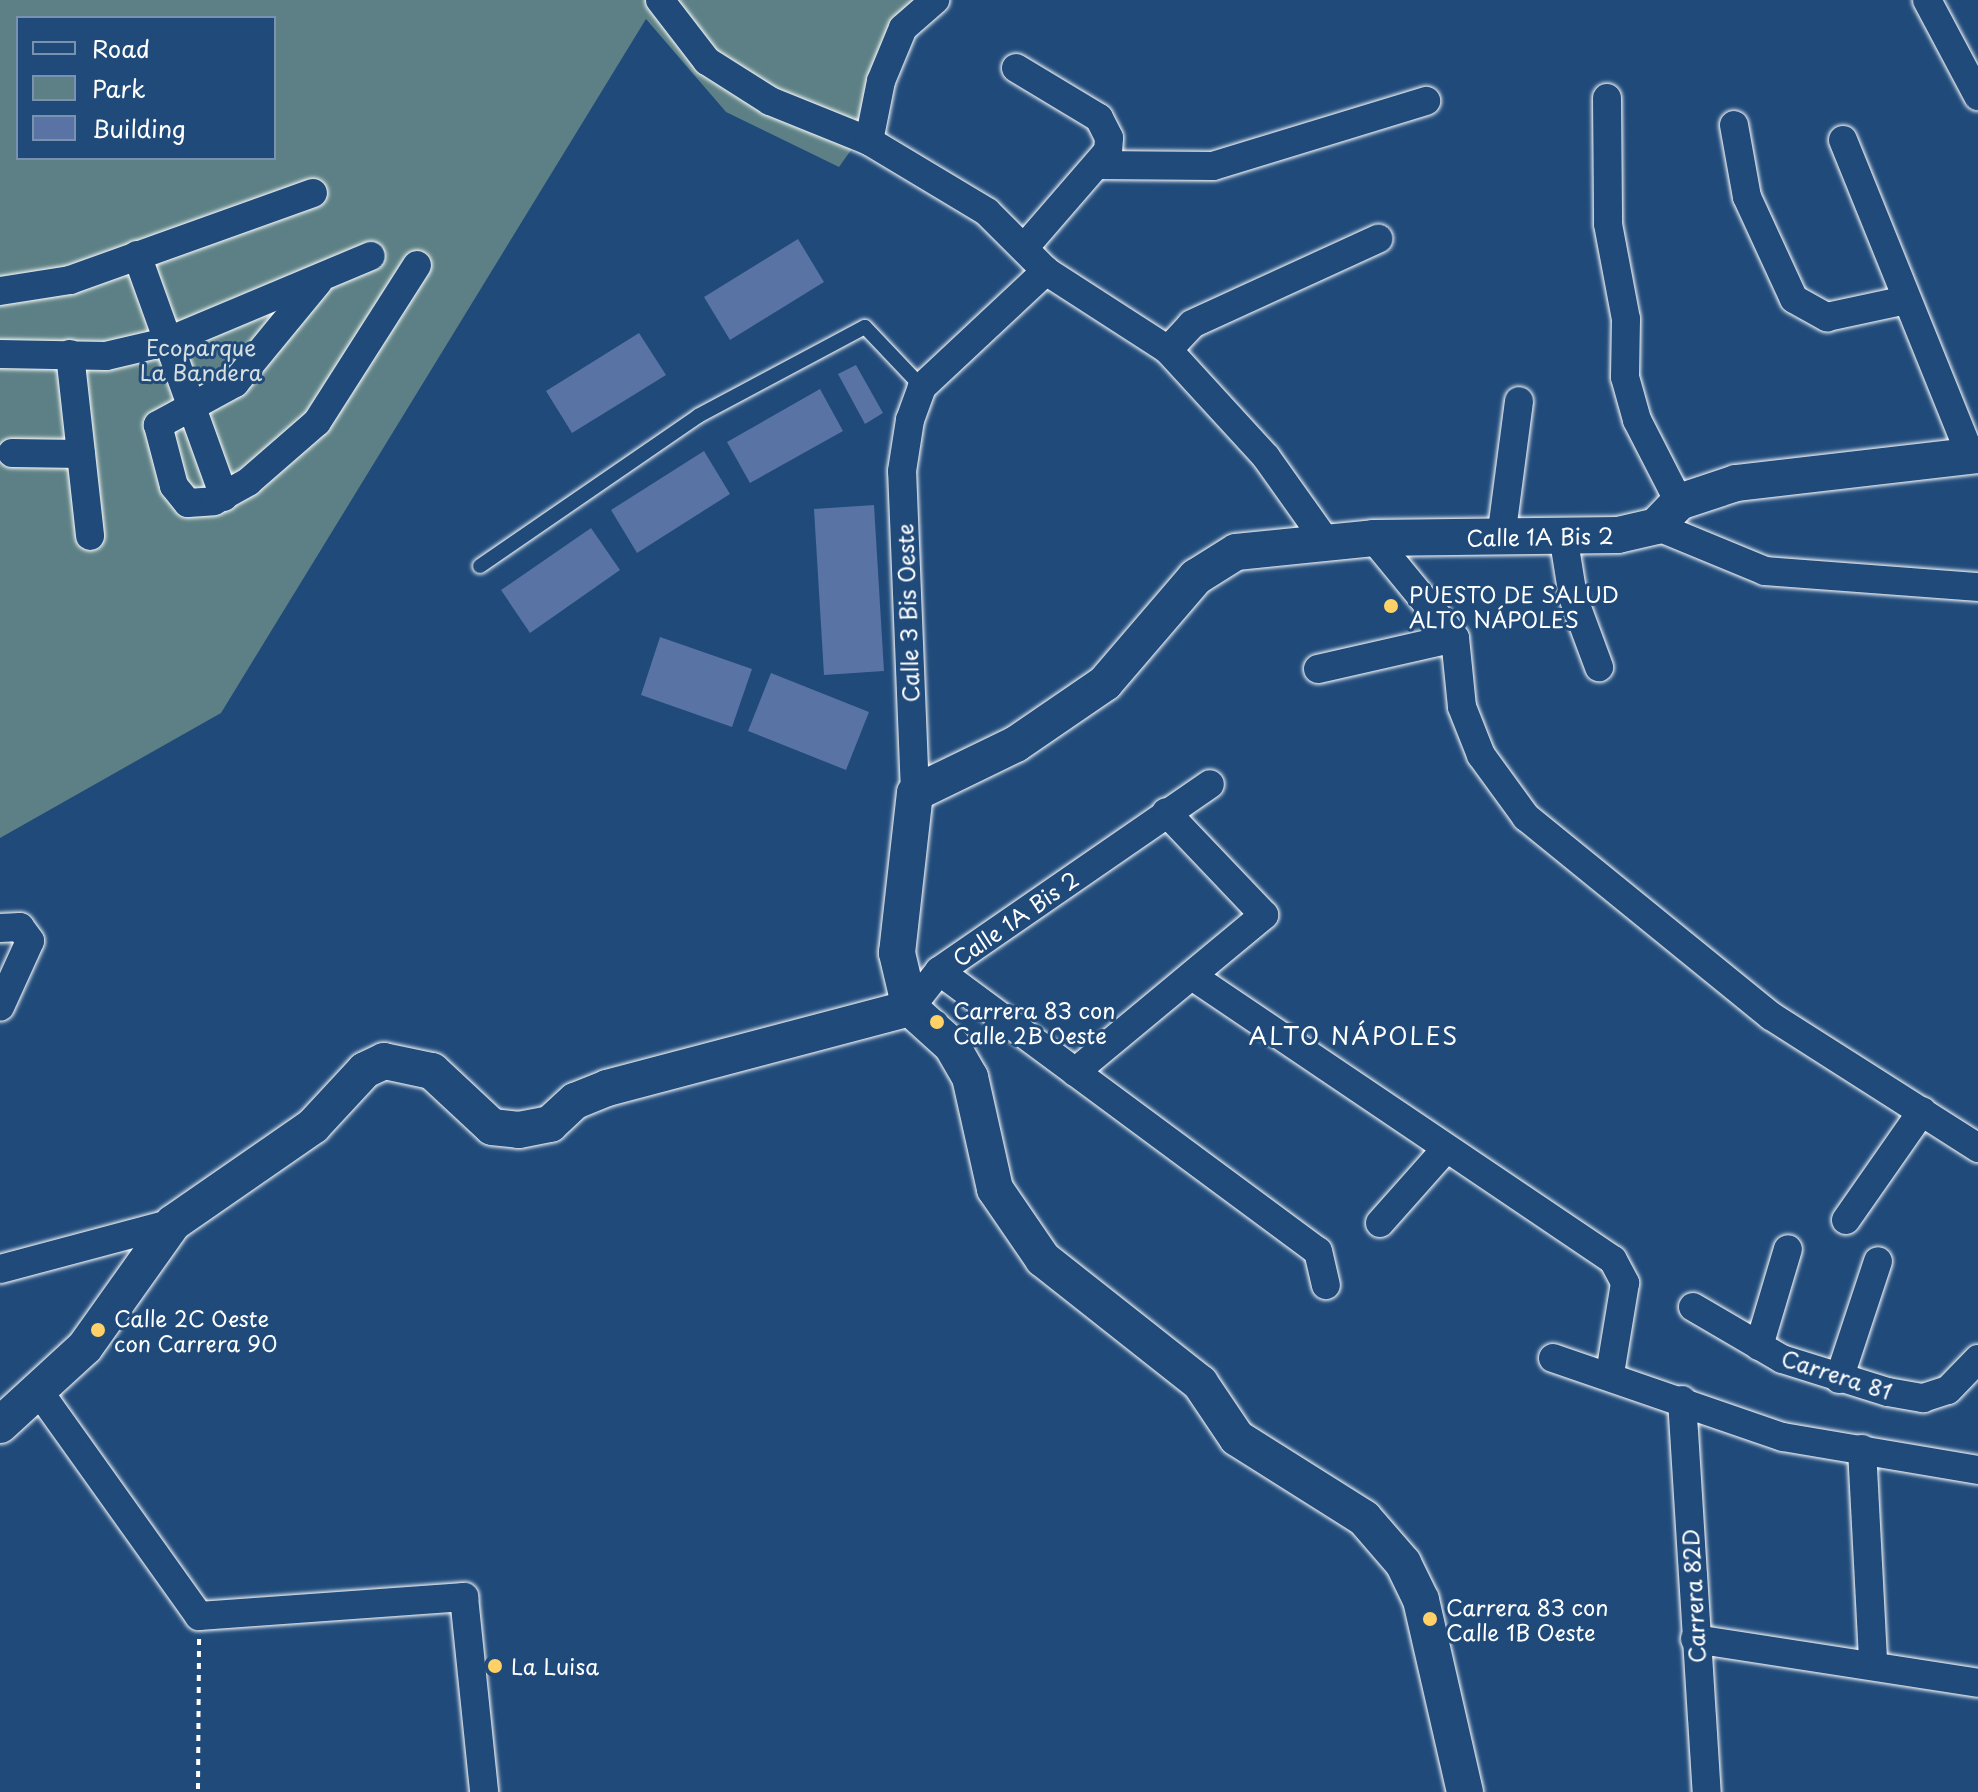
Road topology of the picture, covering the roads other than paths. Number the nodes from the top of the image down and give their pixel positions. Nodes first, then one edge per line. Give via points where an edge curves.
1 (660, 0) edge
2 (935, 0) edge
3 (1927, 0) edge
4 (1016, 68) dead end
5 (1978, 96) edge
6 (1607, 98) dead end
7 (1426, 101) dead end
8 (1734, 125) dead end
9 (1843, 140) dead end
10 (869, 141) junction
11 (1097, 165) junction
12 (313, 193) dead end
13 (1378, 239) dead end
14 (1024, 248) junction
15 (137, 255) junction
16 (371, 256) dead end
17 (417, 265) dead end
18 (1046, 271) junction
19 (318, 282) junction
20 (0, 291) edge
21 (1906, 300) junction
22 (166, 342) junction
23 (1168, 350) junction
24 (0, 354) edge
25 (70, 354) junction
26 (922, 387) junction
27 (1519, 401) dead end
28 (195, 411) junction
29 (12, 453) dead end
30 (81, 454) junction
31 (1974, 456) edge
32 (224, 497) junction
33 (1668, 514) junction
34 (1563, 535) junction
35 (90, 536) dead end
36 (1373, 538) junction
37 (1501, 538) junction
38 (1325, 540) junction
39 (480, 566) dead end
40 (1978, 587) edge
41 (1455, 638) junction
42 (1599, 667) dead end
43 (1318, 669) dead end
44 (1210, 784) dead end
45 (915, 793) junction
46 (1166, 812) junction
47 (0, 928) edge
48 (939, 971) junction
49 (1195, 978) junction
50 (0, 1007) edge
51 (910, 1008) junction
52 (1075, 1072) junction
53 (1922, 1111) junction
54 (1978, 1148) edge
55 (1443, 1152) junction
56 (1846, 1220) dead end
57 (173, 1223) junction
58 (1380, 1223) dead end
59 (1788, 1249) dead end
60 (1878, 1261) dead end
61 (0, 1269) edge
62 (1326, 1285) dead end
63 (1693, 1307) dead end
64 (1759, 1346) junction
65 (1553, 1358) dead end
66 (1978, 1359) edge
67 (1610, 1374) junction
68 (1839, 1379) junction
69 (40, 1393) junction
70 (1682, 1400) junction
71 (0, 1425) edge
72 (1862, 1449) junction
73 (1978, 1470) edge
74 (1695, 1639) junction
75 (1873, 1662) junction
76 (1978, 1683) edge
77 (484, 1792) edge
78 (1465, 1792) edge
79 (1707, 1792) edge

1 - 10 street via 707,61 770,101
2 - 10 street via 903,28 881,81
3 - 5 street
4 - 11 street via 1099,118 1108,151
6 - 33 street via 1608,224 1626,319 1625,377
7 - 11 street via 1213,166
8 - 21 street via 1747,197 1794,299 1827,317
9 - 21 street
10 - 14 street via 987,212
11 - 14 street
12 - 15 street
13 - 23 street via 1192,324
14 - 18 street
15 - 20 street via 70,280
15 - 22 street
16 - 19 street
17 - 32 street via 317,422
18 - 23 street
18 - 26 street
19 - 22 street
19 - 28 street via 235,383
21 - 31 street
22 - 25 street via 106,356
22 - 28 street
23 - 38 street via 1266,457
24 - 25 street
25 - 30 street
26 - 39 lane via 865,327 698,416
26 - 45 street, Calle 3 Bis Oeste via 902,471
27 - 37 street
28 - 32 street
28 - 32 street via 158,425 174,486 188,503
29 - 30 street
30 - 35 street
31 - 33 street, Calle 1A Bis 2 via 1770,477
33 - 34 street, Calle 1A Bis 2
33 - 40 street via 1765,571
34 - 37 street, Calle 1A Bis 2
34 - 42 street via 1573,597
36 - 37 street, Calle 1A Bis 2
36 - 38 street, Calle 1A Bis 2
36 - 41 street
38 - 45 street, Calle 1A Bis 2 via 1236,552 1196,577 1105,683 1016,744
41 - 43 street
41 - 53 street via 1462,707 1481,755 1526,817 1771,1016
44 - 46 street, Calle 1A Bis 2
45 - 51 street, Calle 3 Bis Oeste via 897,953
46 - 48 street, Calle 1A Bis 2
46 - 49 street via 1264,915
47 - 50 street via 20,927 30,941
48 - 51 street, Calle 1A Bis 2
48 - 52 street
49 - 52 street
49 - 55 street
51 - 57 street via 607,1088 575,1101 550,1124 519,1130 492,1127 432,1071 384,1061 365,1070 313,1126
51 - 78 street via 952,1046 970,1077 995,1189 1043,1259 1200,1383 1237,1438 1364,1518 1403,1563 1421,1600
52 - 62 street via 1318,1251
53 - 54 street
53 - 56 street
55 - 58 street
55 - 67 street via 1623,1272
57 - 61 street
57 - 69 street via 85,1347
59 - 64 street
60 - 68 street
63 - 64 street, Carrera 81
64 - 68 street, Carrera 81
65 - 67 street
66 - 68 street, Carrera 81 via 1948,1390 1923,1398
67 - 70 street
69 - 71 street
69 - 77 street via 199,1616 464,1597
70 - 72 street via 1783,1437
70 - 74 street, Carrera 82D
72 - 73 street
72 - 75 street
74 - 75 street
74 - 79 street, Carrera 82D
75 - 76 street

